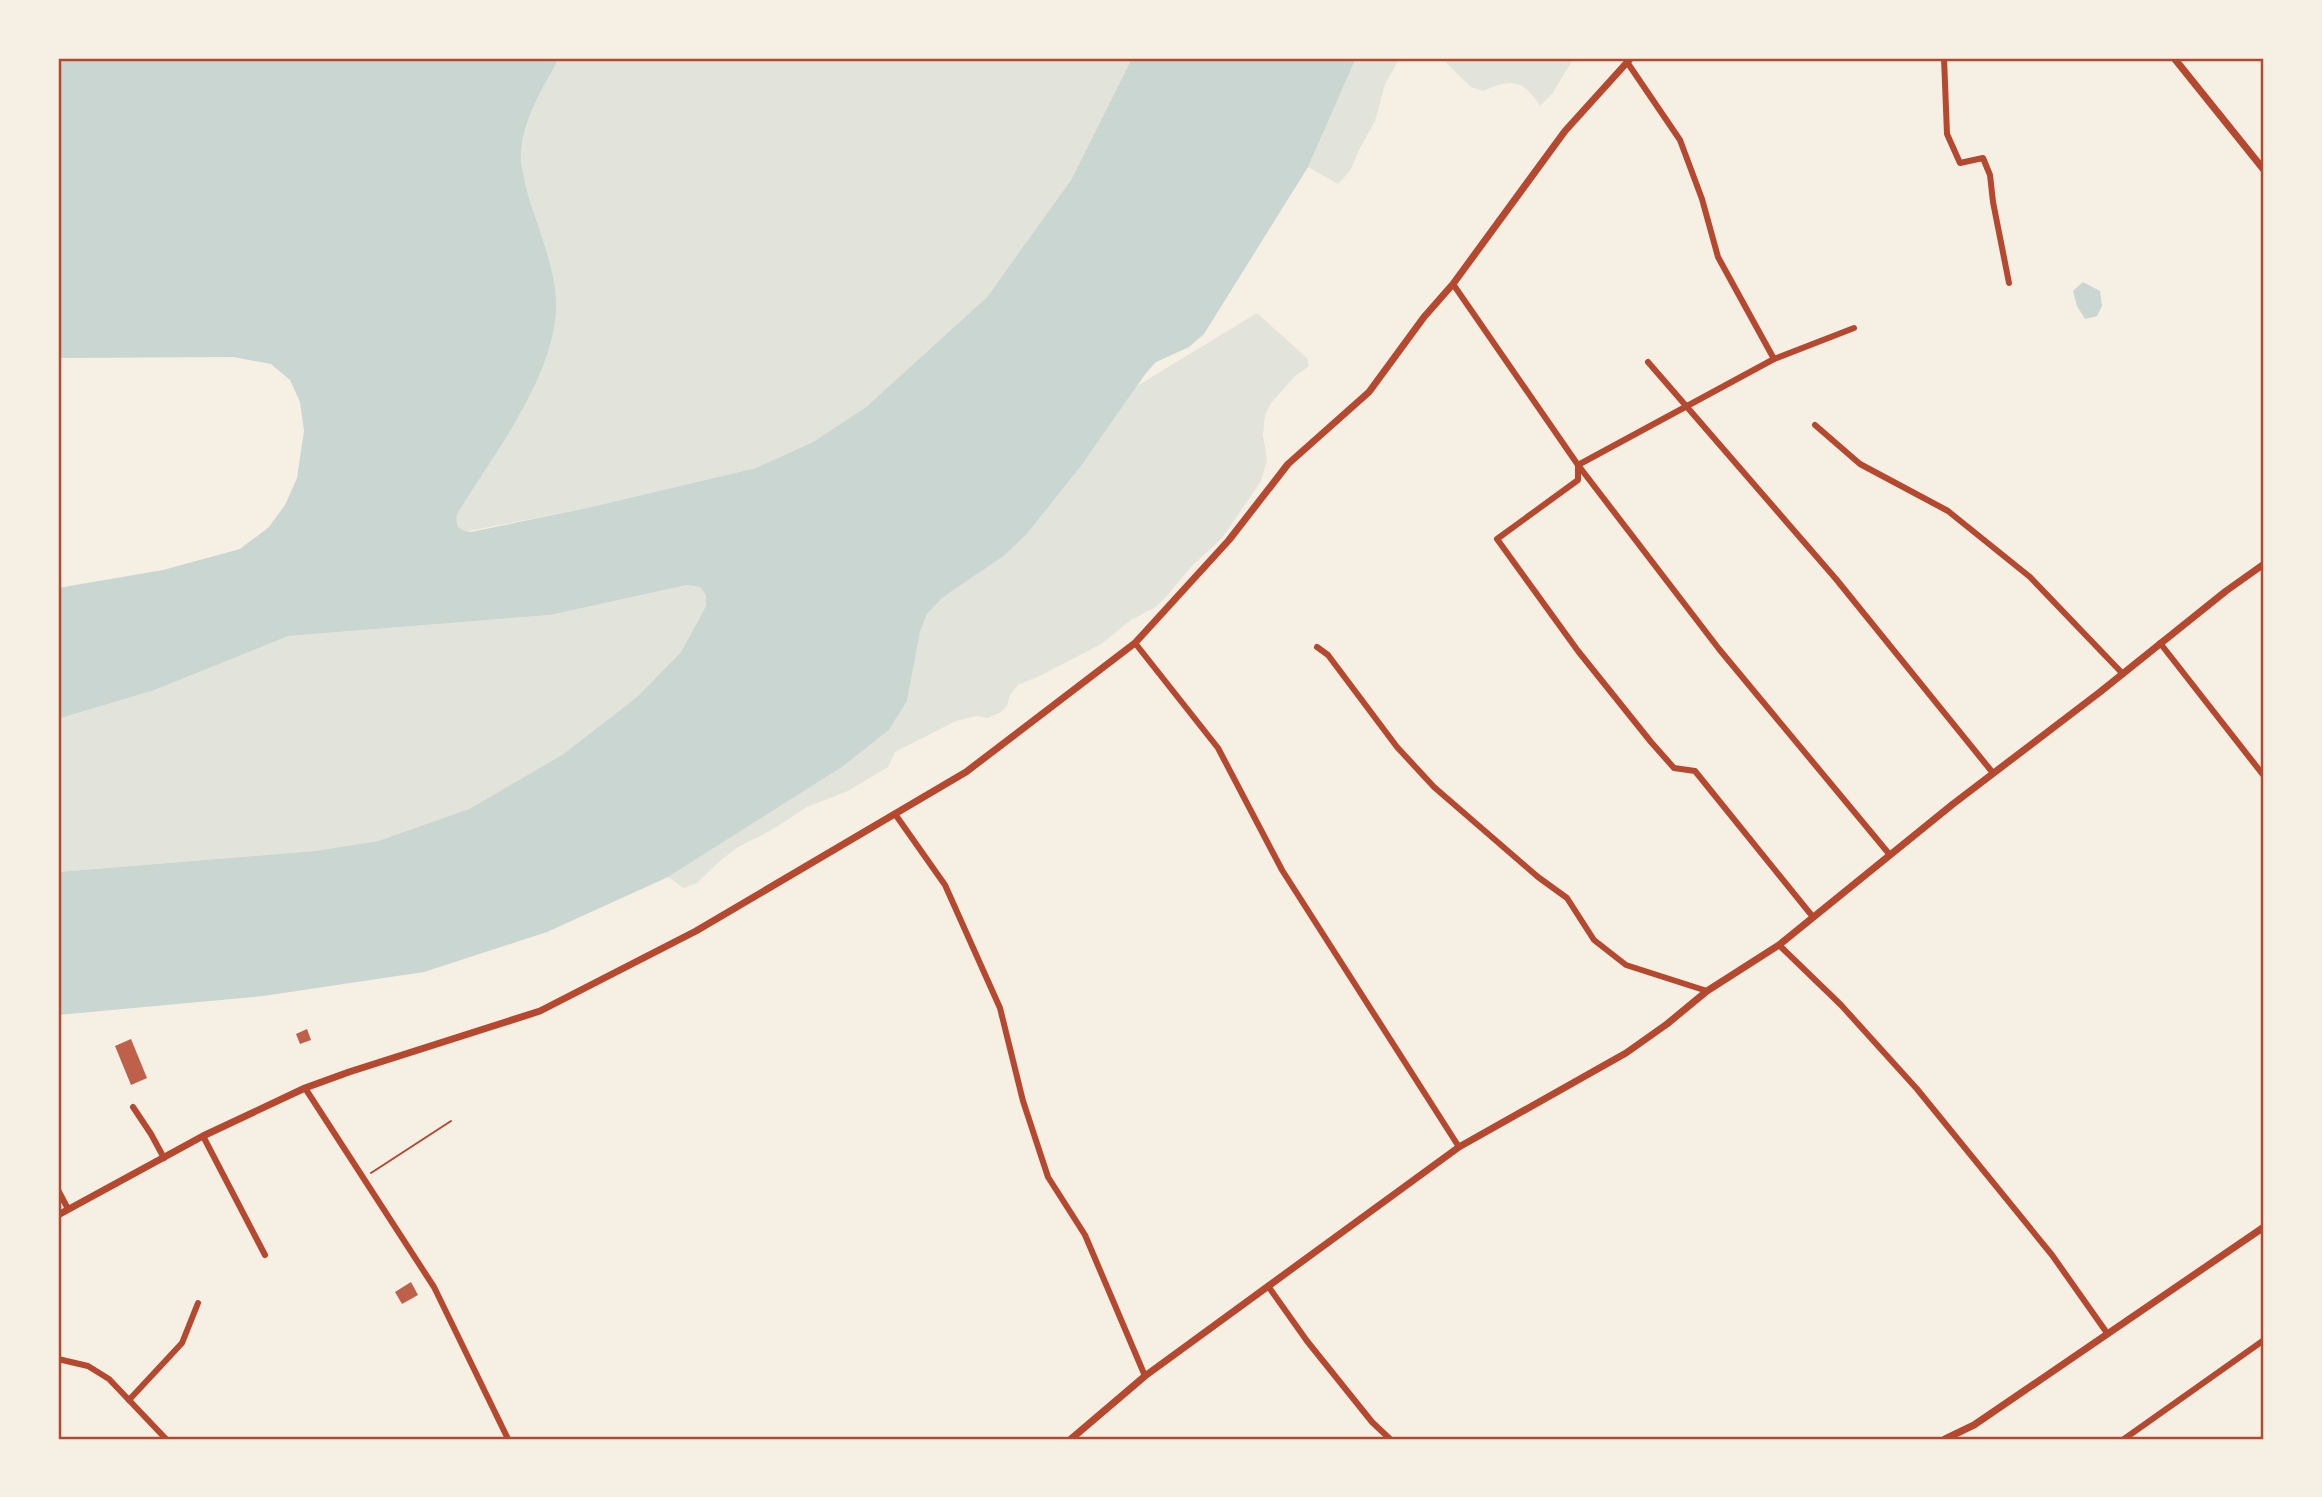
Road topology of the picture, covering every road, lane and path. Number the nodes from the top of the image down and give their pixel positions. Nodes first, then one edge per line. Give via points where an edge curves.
1 (1944, 58) edge
2 (2174, 58) edge
3 (1629, 60) edge
4 (2264, 170) edge
5 (2009, 283) dead end
6 (1453, 284) junction
7 (1854, 328) dead end
8 (1774, 359) junction
9 (1648, 362) dead end
10 (1687, 406) junction
11 (1815, 425) dead end
12 (1578, 465) junction
13 (2264, 564) edge
14 (1135, 643) junction
15 (2160, 643) junction
16 (1317, 647) dead end
17 (2123, 674) junction
18 (1993, 773) junction
19 (2264, 776) edge
20 (895, 814) junction
21 (1891, 855) junction
22 (1813, 917) junction
23 (1779, 945) junction
24 (1707, 991) junction
25 (305, 1088) junction
26 (133, 1107) dead end
27 (452, 1121) dead end
28 (203, 1136) junction
29 (1459, 1147) junction
30 (164, 1158) junction
31 (365, 1178) junction
32 (58, 1190) edge
33 (68, 1209) junction
34 (58, 1215) edge
35 (2264, 1227) edge
36 (265, 1255) dead end
37 (1268, 1286) junction
38 (198, 1303) dead end
39 (2107, 1334) junction
40 (2264, 1340) edge
41 (58, 1359) edge
42 (1145, 1376) junction
43 (129, 1400) junction
44 (166, 1439) edge
45 (508, 1439) edge
46 (1071, 1439) edge
47 (1390, 1439) edge
48 (1945, 1439) edge
49 (2124, 1439) edge

1 - 5 street via 1947,134 1960,163 1983,158
2 - 4 street
3 - 6 street via 1565,131
3 - 8 street via 1680,140 1718,257
6 - 12 street
6 - 14 street via 1368,392 1288,464 1229,540
7 - 8 street
8 - 10 street
9 - 10 street
10 - 12 street
10 - 18 street via 1836,579
11 - 17 street via 1860,464 1948,511 2030,577
12 - 21 street via 1719,649
12 - 22 street via 1578,480 1497,539 1651,742 1674,768 1695,771
13 - 15 street
14 - 20 street via 966,772
14 - 29 street via 1218,748 1282,870
15 - 17 street
15 - 19 street
16 - 24 street via 1434,787 1567,898 1594,940 1626,965
17 - 18 street
18 - 21 street
20 - 25 street via 696,931 540,1011
20 - 42 street via 945,885 1000,1009 1048,1177 1085,1235
21 - 22 street
22 - 23 street
23 - 24 street
23 - 39 street via 1842,1005 1917,1089 2052,1255
24 - 29 street via 1626,1053
25 - 28 street
25 - 31 street
26 - 30 street
27 - 31 path
28 - 30 street
28 - 36 street
29 - 37 street
30 - 33 street
31 - 45 street via 435,1287
32 - 33 street
33 - 34 street
35 - 39 street
37 - 42 street
37 - 47 street via 1307,1341
38 - 43 street via 182,1343
39 - 48 street via 1974,1425
40 - 49 street
41 - 43 street via 99,1372
42 - 46 street
43 - 44 street

